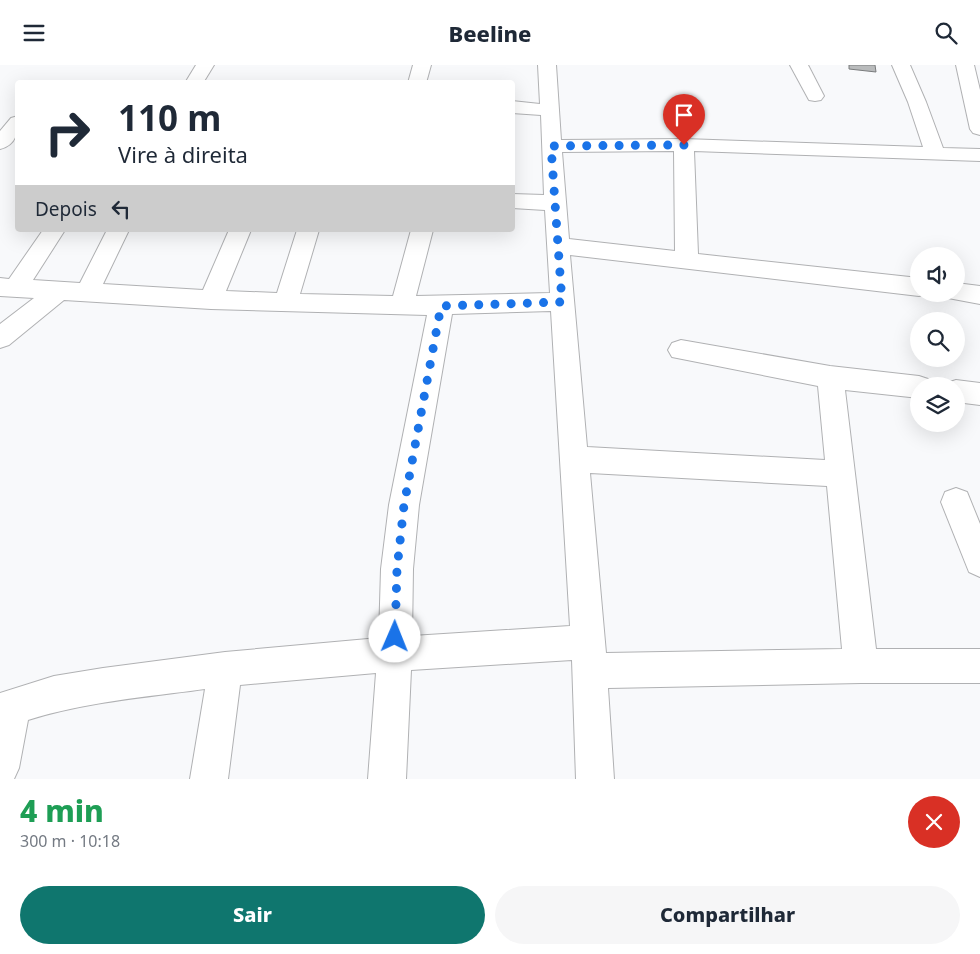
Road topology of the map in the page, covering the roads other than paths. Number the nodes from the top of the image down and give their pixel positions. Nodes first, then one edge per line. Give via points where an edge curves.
1 (205, 65) edge
2 (422, 65) edge
3 (547, 65) edge
4 (799, 65) edge
5 (901, 65) edge
6 (965, 65) edge
7 (196, 80) edge
8 (418, 80) edge
9 (814, 96) dead end
10 (515, 107) edge
11 (550, 110) junction
12 (0, 115) edge
13 (15, 116) edge
14 (15, 126) edge
15 (980, 129) edge
16 (0, 143) edge
17 (684, 145) junction
18 (551, 146) junction
19 (935, 154) junction
20 (980, 155) edge
21 (515, 201) edge
22 (555, 203) junction
23 (52, 232) edge
24 (117, 232) edge
25 (239, 232) edge
26 (307, 232) edge
27 (421, 232) edge
28 (559, 246) junction
29 (687, 261) junction
30 (910, 286) edge
31 (7, 288) edge
32 (59, 291) junction
33 (87, 292) junction
34 (965, 293) edge
35 (980, 295) edge
36 (211, 300) junction
37 (286, 301) junction
38 (562, 302) junction
39 (402, 306) junction
40 (441, 306) junction
41 (0, 338) edge
42 (681, 350) dead end
43 (830, 377) junction
44 (910, 386) edge
45 (965, 392) edge
46 (980, 394) edge
47 (574, 459) junction
48 (840, 474) junction
49 (956, 502) dead end
50 (980, 561) edge
51 (395, 654) junction
52 (588, 657) junction
53 (861, 666) junction
54 (980, 666) edge
55 (225, 669) junction
56 (6, 709) edge
57 (0, 768) edge
58 (209, 779) edge
59 (387, 779) edge
60 (595, 779) edge

1 - 7 street
2 - 8 street
3 - 11 street
4 - 9 street
5 - 19 street
6 - 15 street
10 - 11 street
11 - 18 street
12 - 13 street
14 - 16 street
17 - 18 street
17 - 19 street
17 - 29 street
18 - 22 street
19 - 20 street
21 - 22 street
22 - 28 street
23 - 31 street
24 - 33 street
25 - 36 street
26 - 37 street
27 - 39 street
28 - 29 street
28 - 38 street
29 - 30 street
31 - 32 street
32 - 33 street
32 - 41 street
33 - 36 street
34 - 35 street
36 - 37 street
37 - 39 street
38 - 40 street
38 - 47 street
39 - 40 street
40 - 51 street via 404,505 397,569
42 - 43 street
43 - 44 street
43 - 48 street
45 - 46 street
47 - 48 street
47 - 52 street
48 - 53 street
49 - 50 street
51 - 52 street
51 - 55 street
51 - 59 street
52 - 53 street
52 - 60 street
53 - 54 street
55 - 56 street via 103,685 54,694
55 - 58 street
56 - 57 street

